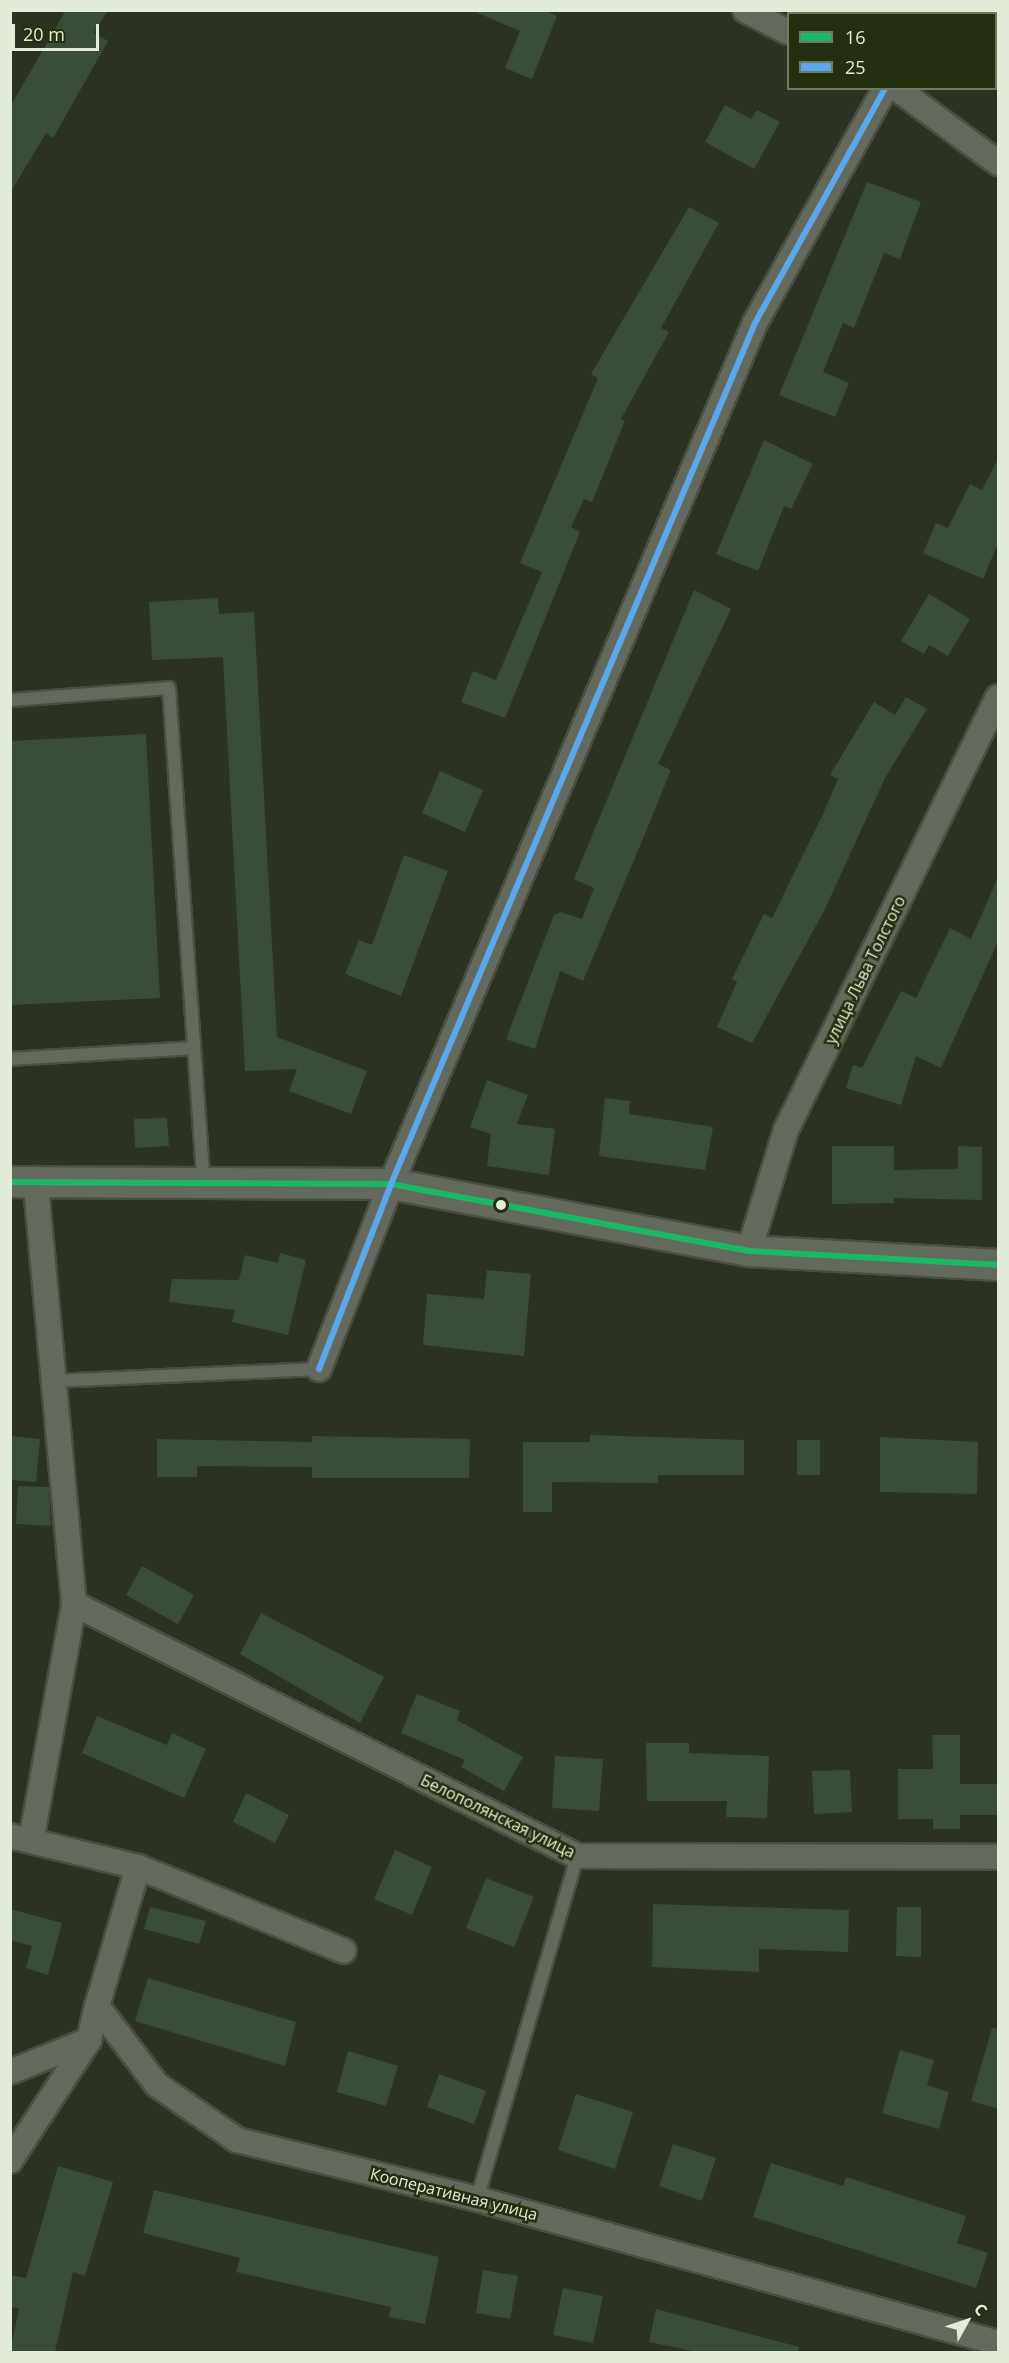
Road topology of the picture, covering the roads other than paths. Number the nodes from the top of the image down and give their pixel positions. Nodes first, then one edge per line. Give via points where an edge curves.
1 (745, 10) edge
2 (787, 31) edge
3 (884, 90) edge
4 (899, 90) edge
5 (999, 163) edge
6 (999, 697) edge
7 (10, 700) edge
8 (194, 1048) junction
9 (10, 1059) edge
10 (202, 1179) junction
11 (23, 1180) edge
12 (391, 1184) junction
13 (749, 1251) junction
14 (999, 1265) edge
15 (319, 1369) joint
16 (53, 1381) junction
17 (74, 1604) junction
18 (21, 1838) edge
19 (577, 1856) junction
20 (999, 1857) edge
21 (138, 1867) junction
22 (344, 1951) dead end
23 (97, 2006) junction
24 (89, 2040) junction
25 (10, 2072) edge
26 (10, 2161) edge
27 (477, 2199) junction
28 (999, 2343) edge

1 - 2 street
3 - 12 street via 755,323
4 - 5 street
6 - 13 street, улица Льва Толстого via 786,1131
7 - 8 lane via 169,688
8 - 9 lane
8 - 10 lane
10 - 11 street
10 - 12 street
11 - 16 street
12 - 13 street
12 - 15 street
13 - 14 street
15 - 16 lane
16 - 17 street
17 - 18 street
17 - 19 street, Белополянская улица
18 - 21 street
19 - 20 street, Белополянская улица
19 - 27 lane
21 - 22 street
21 - 23 street
23 - 24 street
23 - 27 street, Кооперативная улица via 157,2085 237,2140
24 - 25 street
24 - 26 street
27 - 28 street, Кооперативная улица

